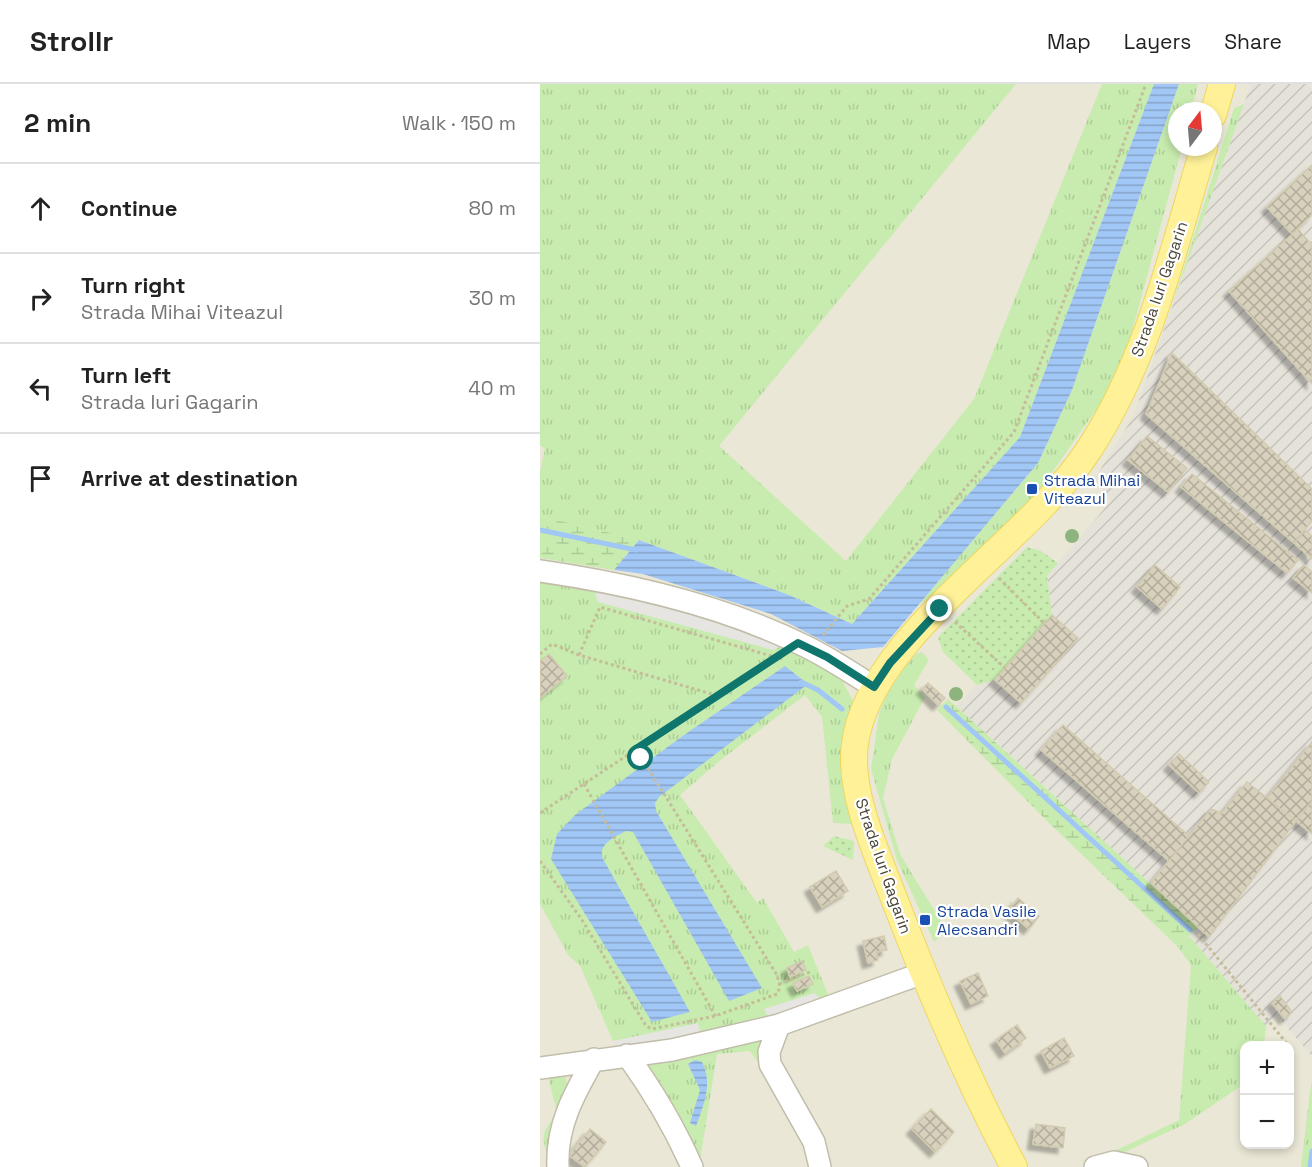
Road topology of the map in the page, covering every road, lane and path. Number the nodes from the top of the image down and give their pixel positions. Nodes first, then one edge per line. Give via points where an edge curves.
1 (1146, 84) edge
2 (1222, 84) edge
3 (1217, 102) edge
4 (1201, 156) edge
5 (985, 564) junction
6 (540, 571) edge
7 (940, 609) junction
8 (1044, 623) dead end
9 (831, 626) dead end
10 (798, 643) junction
11 (540, 654) edge
12 (579, 655) junction
13 (776, 657) junction
14 (785, 659) dead end
15 (1005, 668) dead end
16 (874, 687) junction
17 (717, 696) junction
18 (636, 749) junction
19 (584, 784) junction
20 (540, 813) edge
21 (540, 861) edge
22 (1198, 934) dead end
23 (810, 972) dead end
24 (923, 973) junction
25 (779, 984) junction
26 (715, 1016) junction
27 (779, 1025) junction
28 (727, 1037) junction
29 (1284, 1041) edge
30 (627, 1055) junction
31 (594, 1059) junction
32 (540, 1068) edge
33 (1105, 1165) edge
34 (558, 1167) edge
35 (692, 1167) edge
36 (820, 1167) edge
37 (1014, 1167) edge
38 (1137, 1167) edge

1 - 9 path via 1014,432 869,600 847,606
2 - 3 main road
4 - 5 main road, Strada Iuri Gagarin via 1156,306 1103,427 1061,486
5 - 7 main road, Strada Iuri Gagarin
5 - 8 path
6 - 10 street via 640,589 739,619
7 - 15 path
7 - 16 main road, Strada Iuri Gagarin via 901,649
10 - 13 path
10 - 16 street
11 - 12 path via 552,644
12 - 13 path via 600,607
12 - 17 path
13 - 14 path
13 - 17 path
16 - 24 main road, Strada Iuri Gagarin via 855,744 857,783 871,837
17 - 18 path
18 - 19 path
18 - 25 path
19 - 20 path
19 - 26 path
21 - 26 path via 582,920 646,1026 652,1029
22 - 29 path
23 - 25 path
24 - 27 street
24 - 37 main road, Strada Iuri Gagarin via 951,1041
25 - 26 path via 777,994 769,999
26 - 28 path
27 - 28 street
27 - 36 street via 768,1052 770,1064 814,1142
28 - 30 street via 672,1050
30 - 31 street
30 - 35 street via 664,1110
31 - 32 street
31 - 34 street via 560,1130
33 - 38 street

